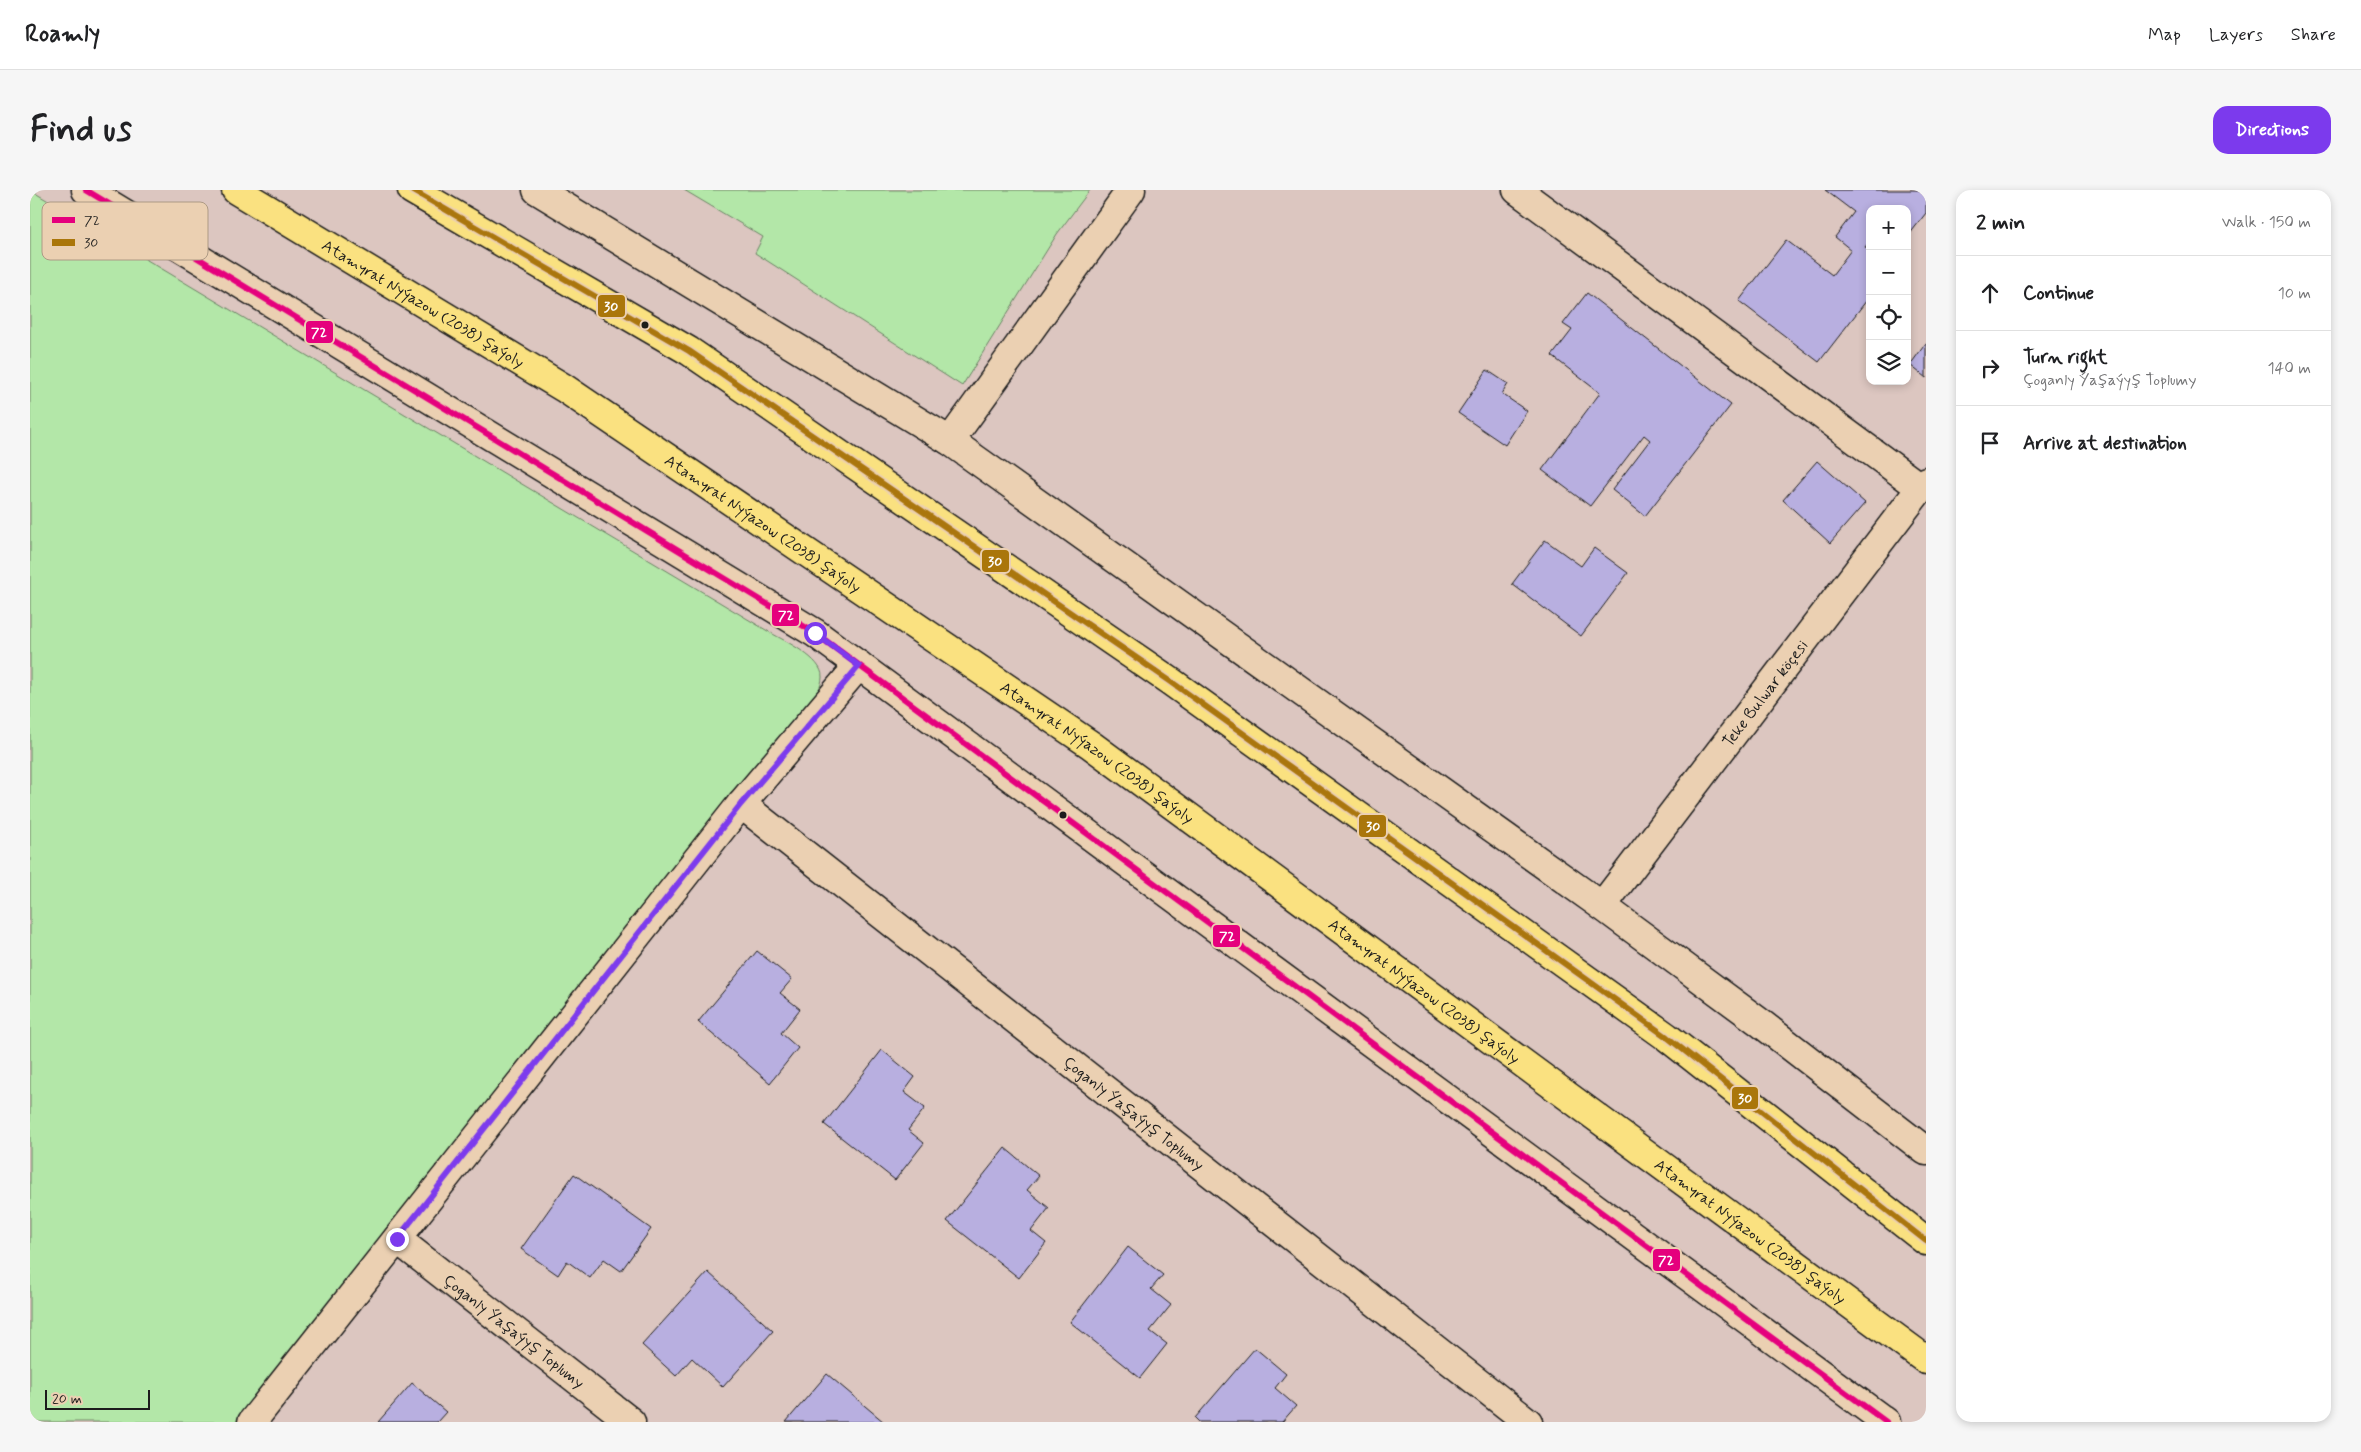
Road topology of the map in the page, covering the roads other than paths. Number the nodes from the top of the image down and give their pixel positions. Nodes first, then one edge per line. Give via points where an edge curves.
1 (86, 190) edge
2 (236, 190) edge
3 (412, 190) edge
4 (537, 190) edge
5 (1131, 190) edge
6 (1517, 190) edge
7 (106, 202) edge
8 (201, 260) edge
9 (950, 441) junction
10 (1923, 484) edge
11 (859, 666) junction
12 (741, 804) junction
13 (1602, 906) junction
14 (1926, 1151) edge
15 (397, 1239) junction
16 (1926, 1241) edge
17 (1926, 1360) edge
18 (252, 1422) edge
19 (631, 1422) edge
20 (1528, 1422) edge
21 (1886, 1422) edge

1 - 7 street
2 - 17 main road, Atamyrat Nyýazow (2038) şaýoly via 564,388 1091,745
3 - 16 main road via 689,351 1170,681 1667,1037
4 - 9 street
5 - 9 street
6 - 10 street
8 - 11 street via 815,633
9 - 13 street
10 - 13 street, Teke Bulwar köçesi
11 - 12 street
11 - 21 street
12 - 15 street
12 - 20 street, Çoganly Ýaşaýyş Toplumy
13 - 14 street
15 - 18 street
15 - 19 street, Çoganly Ýaşaýyş Toplumy

